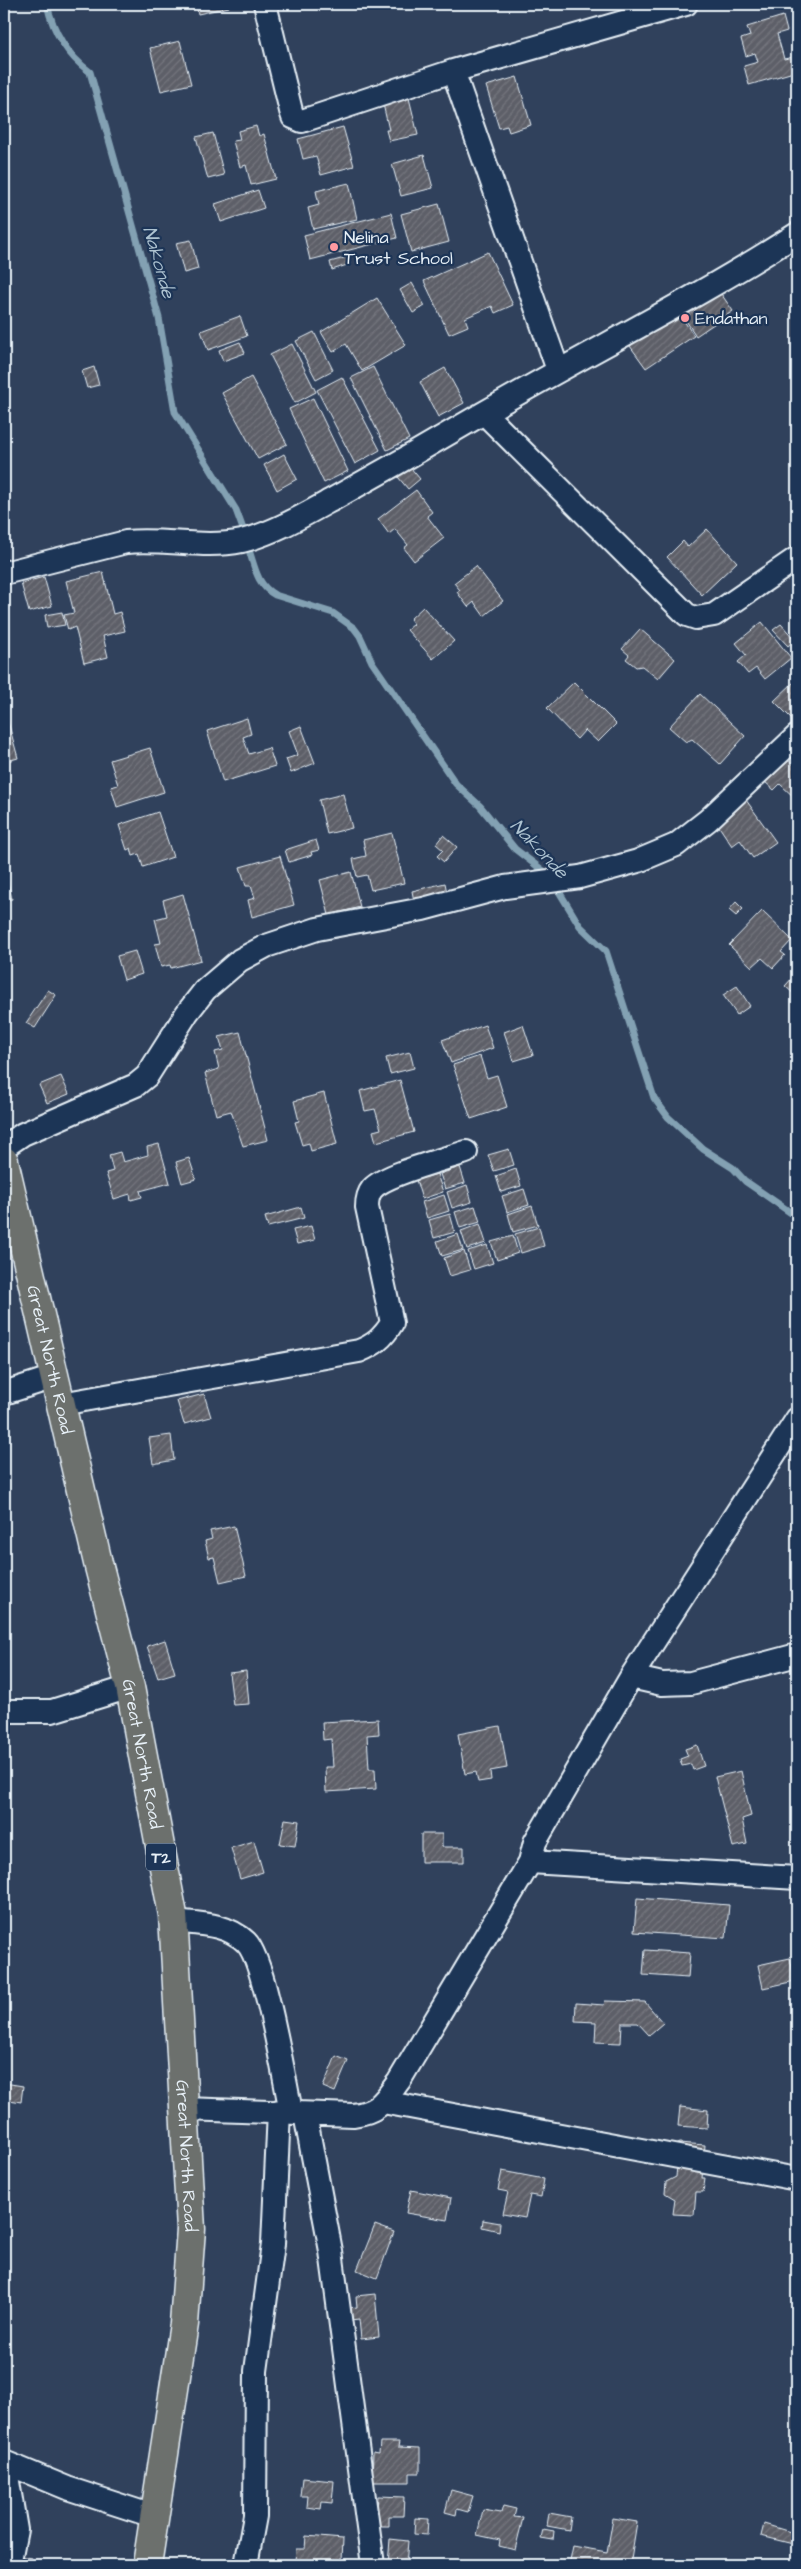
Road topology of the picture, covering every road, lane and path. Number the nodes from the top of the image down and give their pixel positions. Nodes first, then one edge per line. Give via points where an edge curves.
1 (265, 4) edge
2 (686, 4) edge
3 (453, 71) junction
4 (797, 234) edge
5 (558, 370) junction
6 (484, 413) junction
7 (797, 558) edge
8 (4, 573) edge
9 (797, 736) edge
10 (4, 1147) edge
11 (466, 1152) dead end
12 (4, 1161) edge
13 (54, 1377) junction
14 (4, 1393) edge
15 (60, 1404) junction
16 (797, 1419) edge
17 (797, 1655) edge
18 (631, 1677) junction
19 (130, 1687) junction
20 (4, 1711) edge
21 (530, 1862) junction
22 (797, 1878) edge
23 (173, 1921) junction
24 (383, 2102) junction
25 (185, 2109) junction
26 (292, 2112) junction
27 (797, 2179) edge
28 (4, 2463) edge
29 (156, 2518) junction
30 (9, 2565) edge
31 (147, 2565) edge
32 (246, 2565) edge
33 (373, 2565) edge

1 - 3 street via 291,111 298,120
2 - 3 street
3 - 5 street
4 - 5 street via 742,270
5 - 6 street
6 - 7 street via 687,614 696,618 714,615
6 - 8 street via 294,520 244,540 212,546 144,540 126,542
9 - 10 street via 708,820 676,845 638,861 580,877 506,886 423,909 317,929 266,946 240,960 206,990 186,1013 147,1076 136,1085 24,1134
11 - 15 street via 385,1180 372,1189 367,1207 392,1323 374,1345 359,1351
12 - 13 highway, Great North Road / T2
13 - 14 street
13 - 15 highway, Great North Road / T2
15 - 19 highway, Great North Road / T2
16 - 18 street
17 - 18 street via 691,1683 662,1684
18 - 21 street via 535,1842
19 - 20 street via 52,1711
19 - 23 highway, Great North Road / T2
21 - 22 street
21 - 24 street via 399,2081
23 - 25 highway, Great North Road / T2
23 - 26 street via 215,1925 246,1942 255,1953
24 - 26 street via 369,2113
24 - 27 street
25 - 26 street
25 - 29 highway, Great North Road / T2 via 190,2238 184,2324
26 - 32 street via 260,2322 256,2371 255,2516
26 - 33 street via 331,2251
28 - 29 street
28 - 30 street via 16,2530
29 - 31 highway, Great North Road / T2

